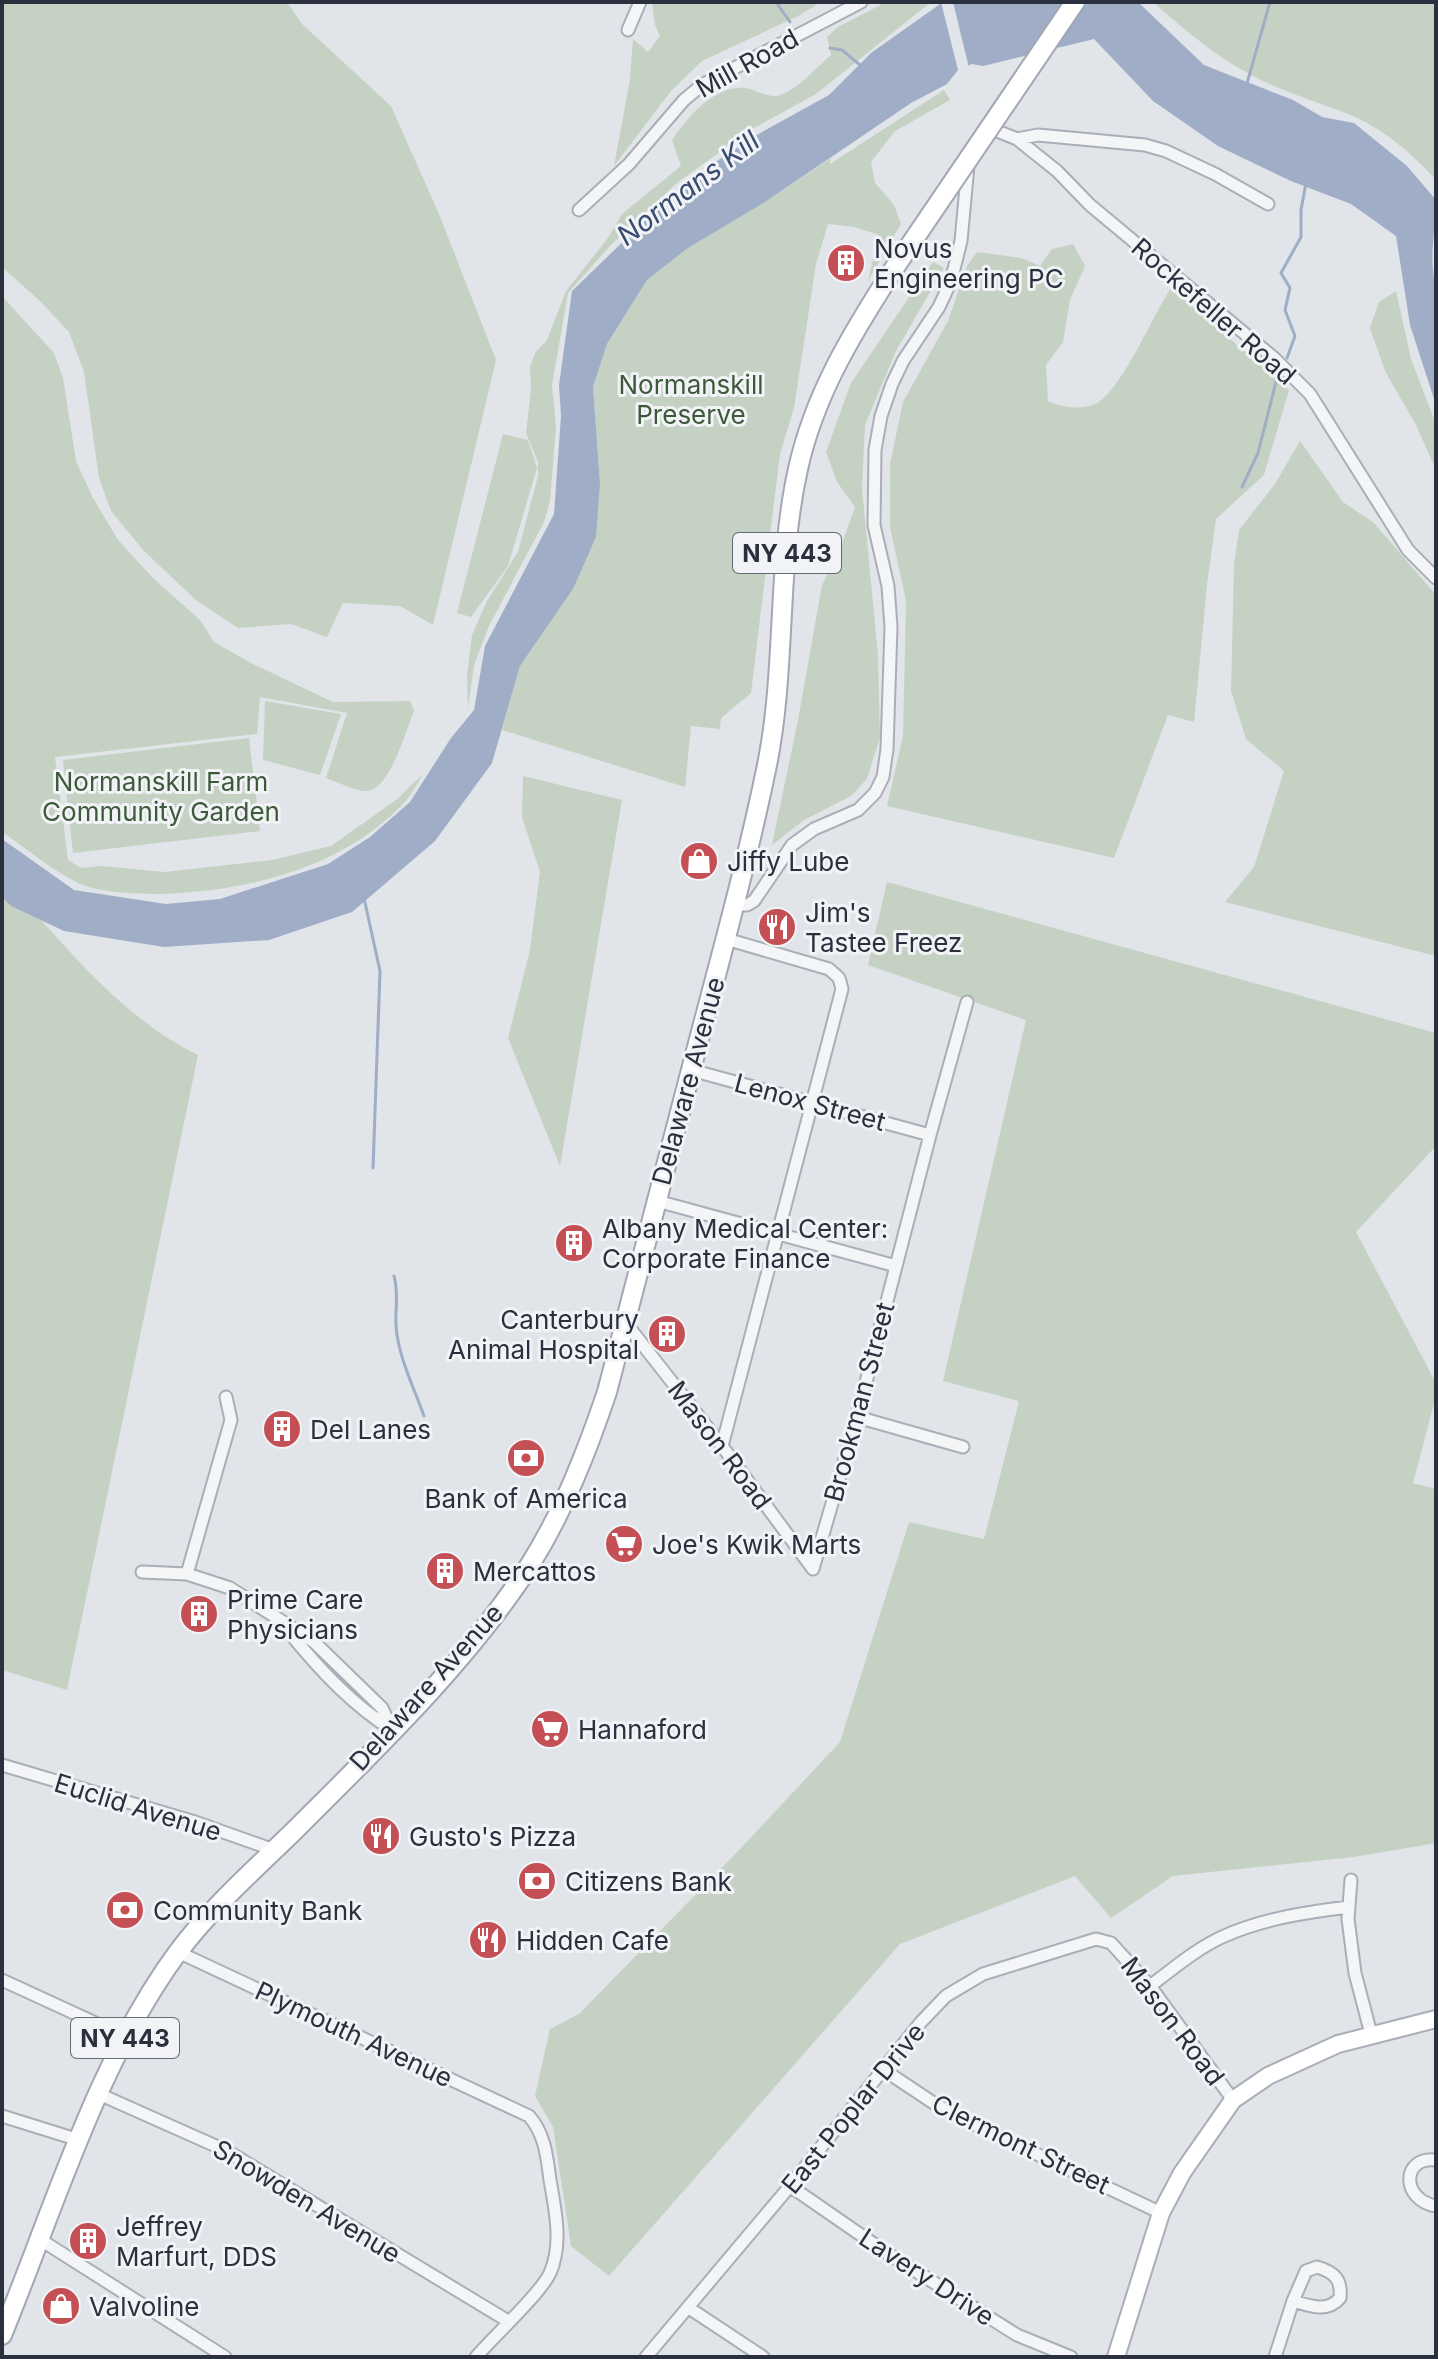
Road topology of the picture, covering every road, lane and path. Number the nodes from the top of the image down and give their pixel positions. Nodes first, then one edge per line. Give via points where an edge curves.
1 (640, 2) edge
2 (861, 2) edge
3 (1075, 2) edge
4 (628, 30) dead end
5 (1017, 139) junction
6 (1268, 204) dead end
7 (579, 210) dead end
8 (1436, 578) edge
9 (735, 905) junction
10 (726, 939) junction
11 (967, 1002) dead end
12 (691, 1070) junction
13 (813, 1104) junction
14 (930, 1135) junction
15 (657, 1201) junction
16 (778, 1233) junction
17 (896, 1266) junction
18 (625, 1322) junction
19 (226, 1397) dead end
20 (857, 1417) junction
21 (722, 1446) junction
22 (963, 1447) dead end
23 (813, 1569) joint
24 (142, 1572) dead end
25 (187, 1574) junction
26 (392, 1729) junction
27 (2, 1765) edge
28 (274, 1850) junction
29 (1351, 1880) dead end
30 (1349, 1907) junction
31 (1111, 1943) joint
32 (178, 1952) junction
33 (2, 1980) edge
34 (1150, 1986) junction
35 (1436, 2019) edge
36 (1371, 2034) junction
37 (126, 2037) junction
38 (884, 2070) junction
39 (99, 2094) junction
40 (1233, 2100) junction
41 (2, 2116) edge
42 (79, 2140) junction
43 (1436, 2160) edge
44 (790, 2186) junction
45 (1436, 2206) edge
46 (1161, 2213) junction
47 (41, 2240) junction
48 (1293, 2301) junction
49 (689, 2308) junction
50 (508, 2321) junction
51 (2, 2335) edge
52 (225, 2357) edge
53 (476, 2357) edge
54 (646, 2357) edge
55 (763, 2357) edge
56 (1071, 2357) edge
57 (1116, 2357) edge
58 (1275, 2357) edge

1 - 4 street
2 - 7 street, Mill Road via 702,85
3 - 9 main road, Delaware Avenue / NY 443, bridge via 841,352 813,418 797,470 774,730
5 - 6 street via 1038,135 1145,145 1215,174
5 - 8 street, Rockefeller Road via 1310,394 1408,550
5 - 9 street via 988,130 972,144 956,262 939,307 903,361 881,416 874,525 891,627 883,777 858,810 792,845 754,901
9 - 10 main road, Delaware Avenue / NY 443
10 - 12 main road, Delaware Avenue / NY 443
10 - 13 street via 829,969 839,978 842,989
11 - 14 street, Brookman Street
12 - 13 street, Lenox Street
12 - 15 main road, Delaware Avenue / NY 443
13 - 14 street, Lenox Street
13 - 16 street
14 - 17 street, Brookman Street
15 - 16 street
15 - 18 main road, Delaware Avenue / NY 443
16 - 17 street
16 - 21 street
17 - 20 street, Brookman Street
18 - 21 street, Mason Road
18 - 26 main road, Delaware Avenue / NY 443 via 590,1442 532,1561 484,1629
19 - 25 street via 231,1420
20 - 22 street
20 - 23 street, Brookman Street
21 - 23 street, Mason Road
24 - 25 street
25 - 26 street via 230,1588 313,1641 382,1708
26 - 28 main road, Delaware Avenue / NY 443
27 - 28 street, Euclid Avenue
28 - 32 main road, Delaware Avenue / NY 443
29 - 30 street
30 - 34 street via 1272,1920 1223,1936
30 - 36 street via 1355,1973
31 - 34 street, Mason Road
31 - 38 street, East Poplar Drive via 1096,1939 962,1985 921,2022
32 - 37 main road, Delaware Avenue / NY 443
32 - 50 street, Plymouth Avenue via 529,2116 543,2139 556,2246 550,2272
33 - 37 street
34 - 40 street, Mason Road
35 - 36 street
36 - 40 street via 1268,2076
37 - 39 main road, Delaware Avenue / NY 443
38 - 44 street, East Poplar Drive
38 - 46 street, Clermont Street via 967,2121
39 - 42 main road, Delaware Avenue / NY 443
39 - 50 street, Snowden Avenue via 227,2151
40 - 46 street
41 - 42 street
42 - 47 main road, Delaware Avenue / NY 443
43 - 45 street via 1419,2163 1409,2183 1422,2203
44 - 49 street, East Poplar Drive
44 - 56 street, Lavery Drive via 1017,2335
46 - 57 street
47 - 51 main road, Delaware Avenue / NY 443
47 - 52 street
48 - 48 street via 1311,2268 1330,2271 1340,2284 1340,2298 1324,2308
48 - 58 street
49 - 54 street, East Poplar Drive
49 - 55 street
50 - 53 street

